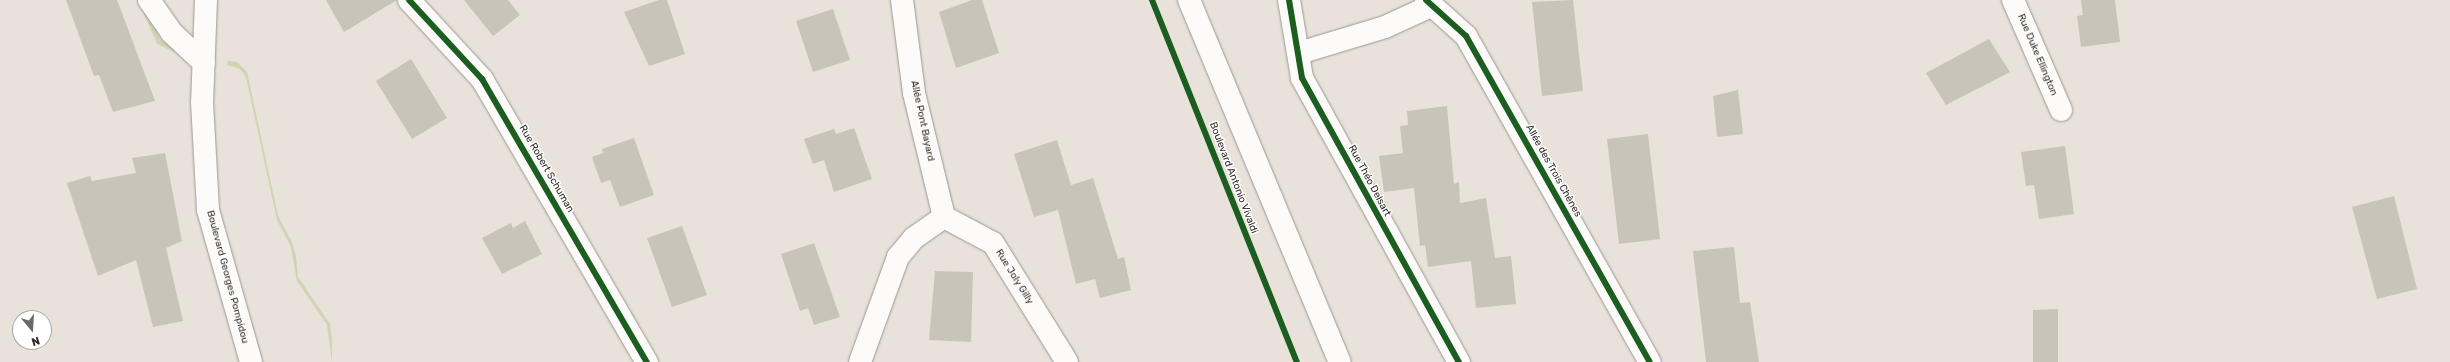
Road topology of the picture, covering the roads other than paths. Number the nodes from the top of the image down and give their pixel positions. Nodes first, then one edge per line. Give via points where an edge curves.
1 (149, 0) edge
2 (206, 0) edge
3 (409, 0) edge
4 (902, 0) edge
5 (1189, 0) edge
6 (1290, 0) edge
7 (2013, 0) edge
8 (1429, 3) edge
9 (1299, 53) junction
10 (204, 63) junction
11 (2061, 110) dead end
12 (944, 217) junction
13 (251, 362) edge
14 (648, 362) edge
15 (860, 362) edge
16 (1067, 362) edge
17 (1340, 362) edge
18 (1459, 362) edge
19 (1650, 362) edge

1 - 10 street via 171,32
2 - 10 street, Boulevard Georges Pompidou
3 - 14 street, Rue Robert Schuman via 482,79
4 - 12 street, Allée Pont Bayard via 914,93
5 - 17 street
6 - 9 street, Rue Théo Delsart
7 - 11 street, Rue Duke Ellington
8 - 9 street, Allée des Trois Chênes via 1385,27
8 - 19 street, Allée des Trois Chênes via 1466,36
9 - 18 street, Rue Théo Delsart via 1302,78
10 - 13 street, Boulevard Georges Pompidou via 202,102 208,210
12 - 15 street via 914,238 898,257
12 - 16 street, Rue Joly Gilly via 993,243

